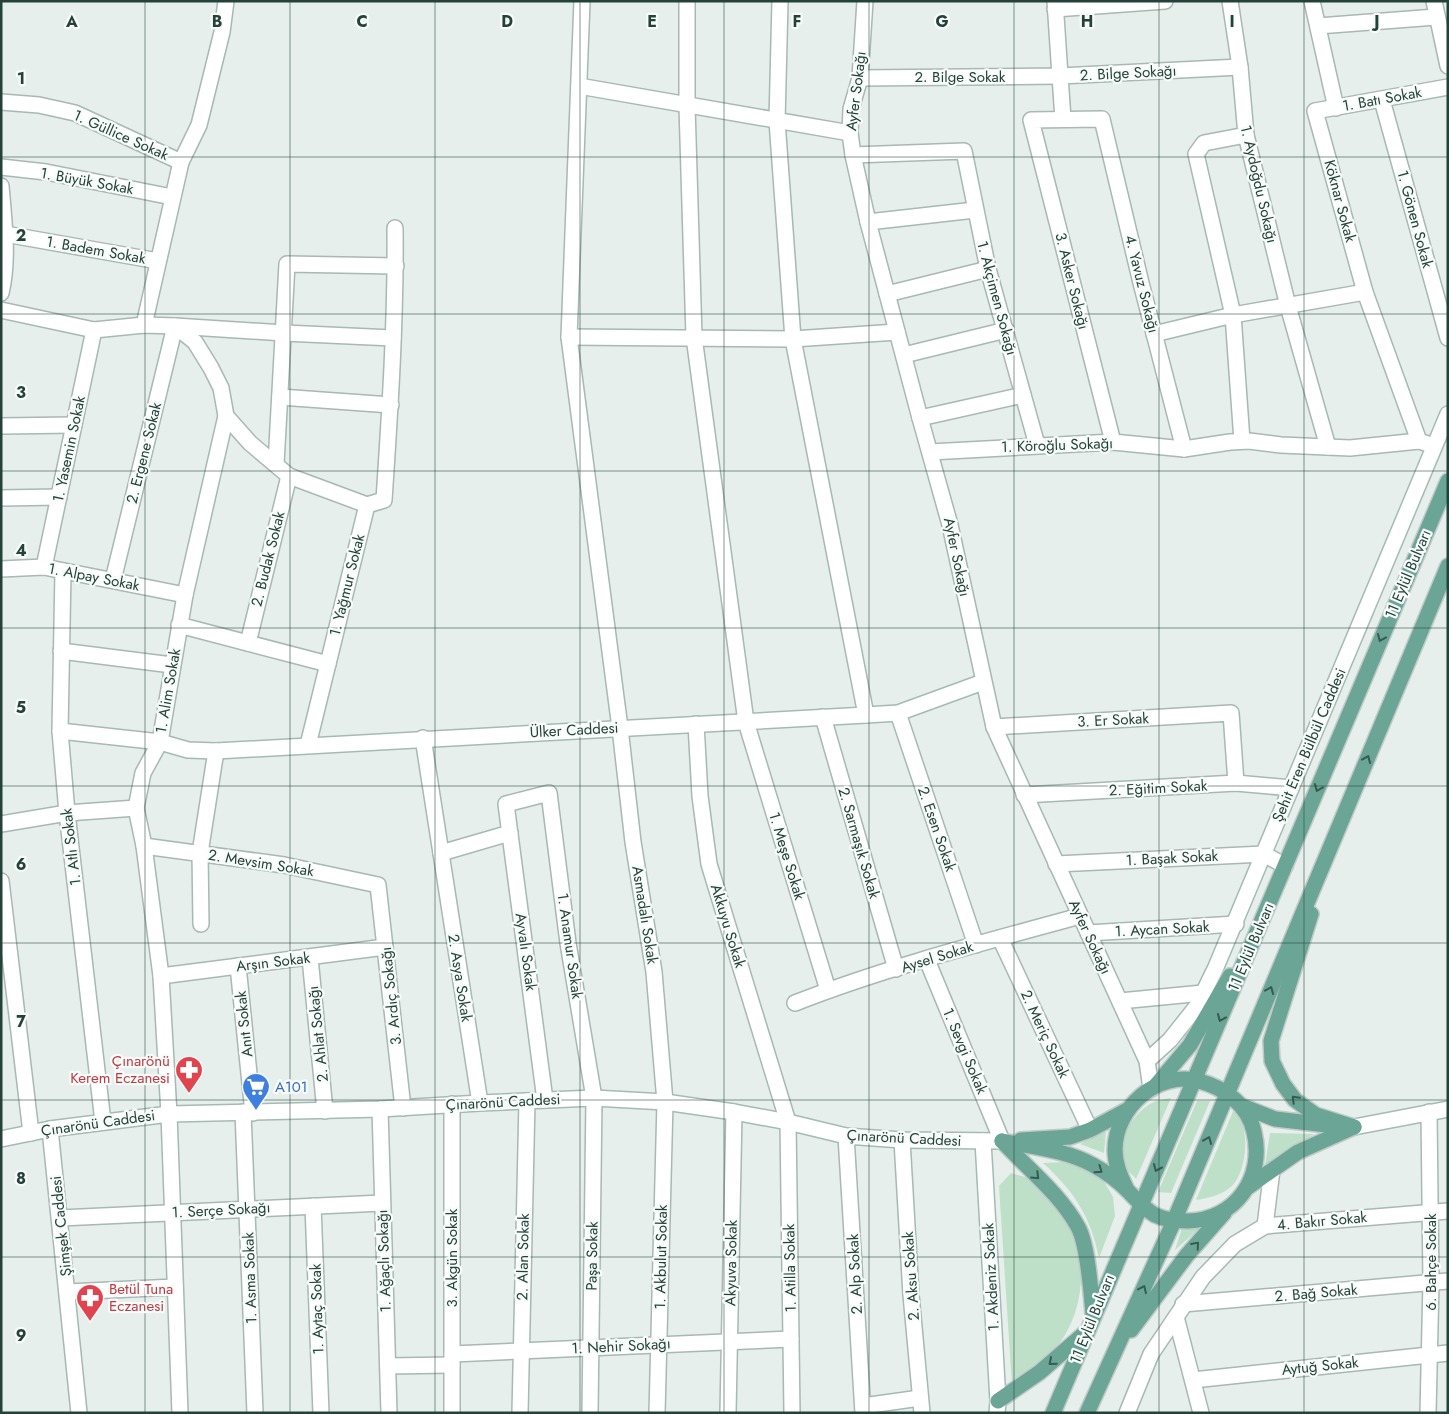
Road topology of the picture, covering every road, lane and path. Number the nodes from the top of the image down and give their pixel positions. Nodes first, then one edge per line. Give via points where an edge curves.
1 (226, 1) edge
2 (582, 1) edge
3 (687, 1) edge
4 (780, 1) edge
5 (864, 1) edge
6 (1165, 1) edge
7 (1230, 1) edge
8 (1312, 1) edge
9 (1434, 1) edge
10 (1055, 5) edge
11 (1436, 17) junction
12 (1318, 26) junction
13 (1448, 66) edge
14 (1240, 67) junction
15 (1060, 76) junction
16 (860, 78) junction
17 (579, 86) junction
18 (1448, 87) edge
19 (1382, 100) junction
20 (1, 102) edge
21 (687, 106) junction
22 (1336, 108) junction
23 (1315, 111) joint
24 (1063, 119) junction
25 (777, 121) junction
26 (850, 133) junction
27 (1246, 135) junction
28 (853, 155) junction
29 (181, 162) junction
30 (1, 167) edge
31 (1, 186) edge
32 (172, 196) junction
33 (2, 203) edge
34 (975, 210) junction
35 (868, 222) junction
36 (395, 228) dead end
37 (5, 234) junction
38 (158, 261) junction
39 (396, 266) junction
40 (988, 269) junction
41 (3, 276) edge
42 (1365, 292) junction
43 (1, 294) edge
44 (887, 294) junction
45 (1288, 306) junction
46 (1, 310) edge
47 (1233, 315) junction
48 (144, 325) junction
49 (175, 326) junction
50 (94, 330) junction
51 (1006, 330) junction
52 (897, 332) junction
53 (284, 333) junction
54 (1154, 334) junction
55 (569, 337) junction
56 (694, 337) junction
57 (393, 338) junction
58 (1448, 338) edge
59 (792, 339) junction
60 (904, 355) junction
61 (1023, 395) junction
62 (280, 397) junction
63 (391, 406) junction
64 (1448, 414) edge
65 (226, 416) junction
66 (920, 418) junction
67 (74, 425) junction
68 (1, 426) edge
69 (1242, 441) junction
70 (1419, 441) junction
71 (1112, 442) junction
72 (1037, 445) junction
73 (1434, 446) junction
74 (1328, 447) junction
75 (1184, 449) junction
76 (930, 452) junction
77 (276, 464) junction
78 (289, 476) junction
79 (1448, 481) edge
80 (1, 498) edge
81 (59, 498) junction
82 (367, 505) junction
83 (1448, 566) edge
84 (44, 567) junction
85 (1, 569) edge
86 (63, 571) junction
87 (113, 580) junction
88 (185, 595) junction
89 (179, 625) junction
90 (248, 643) junction
91 (61, 651) junction
92 (328, 664) junction
93 (172, 665) junction
94 (983, 682) junction
95 (898, 713) junction
96 (866, 715) junction
97 (823, 717) junction
98 (746, 722) junction
99 (696, 724) junction
100 (994, 726) junction
101 (620, 728) junction
102 (60, 732) junction
103 (423, 738) junction
104 (160, 742) junction
105 (308, 745) junction
106 (216, 751) junction
107 (1236, 784) junction
108 (1291, 788) junction
109 (1024, 795) junction
110 (506, 804) joint
111 (136, 808) junction
112 (67, 813) junction
113 (1343, 817) junction
114 (1, 824) edge
115 (510, 833) junction
116 (144, 846) junction
117 (200, 853) junction
118 (441, 853) junction
119 (1264, 854) junction
120 (1056, 864) junction
121 (1285, 866) junction
122 (1, 880) edge
123 (378, 885) joint
124 (1080, 916) junction
125 (1261, 923) junction
126 (201, 924) dead end
127 (1236, 924) junction
128 (1088, 933) junction
129 (1000, 938) junction
130 (976, 945) junction
131 (385, 947) junction
132 (5, 951) edge
133 (310, 958) junction
134 (927, 960) junction
135 (238, 966) junction
136 (896, 969) junction
137 (161, 976) junction
138 (828, 990) junction
139 (1203, 993) junction
140 (1120, 1001) junction
141 (795, 1003) dead end
142 (1147, 1061) junction
143 (1195, 1080) junction
144 (1154, 1087) junction
145 (1227, 1092) junction
146 (594, 1098) junction
147 (545, 1100) junction
148 (527, 1101) junction
149 (480, 1102) junction
150 (665, 1102) junction
151 (452, 1104) junction
152 (1242, 1106) junction
153 (404, 1108) junction
154 (1448, 1109) edge
155 (380, 1110) junction
156 (1127, 1110) junction
157 (325, 1111) junction
158 (734, 1112) junction
159 (1429, 1112) junction
160 (248, 1113) junction
161 (169, 1114) junction
162 (103, 1122) junction
163 (788, 1122) junction
164 (1354, 1127) junction
165 (50, 1129) junction
166 (1090, 1130) junction
167 (31, 1133) junction
168 (846, 1136) junction
169 (1, 1139) edge
170 (902, 1140) junction
171 (983, 1141) junction
172 (1002, 1141) junction
173 (1272, 1170) junction
174 (1248, 1187) junction
175 (1126, 1190) junction
176 (382, 1202) junction
177 (1140, 1205) junction
178 (313, 1206) junction
179 (247, 1209) junction
180 (1226, 1210) junction
181 (1448, 1211) edge
182 (173, 1212) junction
183 (1431, 1212) junction
184 (60, 1218) junction
185 (1174, 1221) junction
186 (1265, 1226) junction
187 (1448, 1281) edge
188 (1432, 1282) junction
189 (175, 1287) junction
190 (67, 1292) junction
191 (1180, 1311) junction
192 (1090, 1323) junction
193 (791, 1339) junction
194 (729, 1342) junction
195 (659, 1345) junction
196 (591, 1348) junction
197 (521, 1351) junction
198 (1448, 1352) edge
199 (1113, 1353) junction
200 (1430, 1354) junction
201 (452, 1359) junction
202 (388, 1366) junction
203 (1193, 1380) junction
204 (921, 1406) edge
205 (998, 1407) edge
206 (863, 1409) edge
207 (79, 1413) edge
208 (180, 1413) edge
209 (255, 1413) edge
210 (321, 1413) edge
211 (389, 1413) edge
212 (452, 1413) edge
213 (520, 1413) edge
214 (590, 1413) edge
215 (657, 1413) edge
216 (728, 1413) edge
217 (792, 1413) edge
218 (1053, 1413) edge
219 (1087, 1413) edge
220 (1126, 1413) edge
221 (1201, 1413) edge
222 (1428, 1413) edge

1 - 29 street via 222,32 199,125
2 - 17 street, Asmadalı Sokak
3 - 21 street, 1. Meşe Sokak
4 - 25 street
5 - 16 street, Ayfer Sokağı
6 - 10 street
7 - 14 street, 1. Aydoğdu Sokağı
8 - 12 street
9 - 11 street
10 - 15 street
11 - 12 street
11 - 13 street
12 - 22 street
14 - 15 street, 2. Bilge Sokağı
14 - 27 street, 1. Aydoğdu Sokağı
15 - 16 street, 2. Bilge Sokak
15 - 24 street, 2. Bilge Sokağı
16 - 26 street, Ayfer Sokağı via 851,109
17 - 21 street
17 - 55 street, Asmadalı Sokak
18 - 19 street, 1. Batı Sokak
19 - 22 street, 1. Batı Sokak
19 - 58 street, 1. Gönen Sokak
20 - 29 street, 1. Güllice Sokak via 75,112
21 - 25 street
21 - 56 street, 1. Meşe Sokak
22 - 23 street, 1. Batı Sokak
23 - 42 street, Köknar Sokak
24 - 54 street, 4. Yavuz Sokağı via 1102,119
24 - 71 street, 3. Asker Sokağı via 1031,120
25 - 26 street
25 - 59 street
26 - 28 street, Ayfer Sokağı
27 - 45 street, 1. Aydoğdu Sokağı
27 - 47 street via 1204,143 1196,154
28 - 34 street, 1. Akçimen Sokağı via 964,151
28 - 35 street, Ayfer Sokağı
29 - 32 street
30 - 32 street, 1. Büyük Sokak via 46,172
31 - 33 street
32 - 38 street
33 - 37 street
34 - 35 street
34 - 40 street, 1. Akçimen Sokağı
35 - 44 street, Ayfer Sokağı
36 - 39 street
37 - 38 street, 1. Badem Sokak
37 - 41 street
38 - 48 street
39 - 53 street via 287,264
39 - 57 street
40 - 44 street
40 - 51 street, 1. Akçimen Sokağı
41 - 43 street
42 - 45 street
42 - 70 street, Köknar Sokak
44 - 52 street, Ayfer Sokağı
45 - 47 street
45 - 74 street, 1. Aydoğdu Sokağı
46 - 50 street
47 - 54 street
47 - 69 street
48 - 49 street
48 - 50 street
49 - 53 street
49 - 65 street via 195,342 211,368 221,388
49 - 87 street, 2. Ergene Sokak
50 - 67 street, 1. Yasemin Sokak
51 - 60 street
51 - 61 street, 1. Akçimen Sokağı
52 - 59 street
52 - 60 street, Ayfer Sokağı
53 - 57 street
53 - 62 street
54 - 75 street, 4. Yavuz Sokağı
55 - 56 street
55 - 101 street, Asmadalı Sokak
56 - 59 street
56 - 98 street, 1. Meşe Sokak
57 - 63 street
59 - 96 street
60 - 66 street, Ayfer Sokağı
61 - 66 street
61 - 72 street, 1. Akçimen Sokağı
62 - 63 street
62 - 77 street
63 - 82 street via 384,500
64 - 73 street, Şehit Eren Bülbül Caddesi
65 - 77 street
65 - 88 street, 1. Alim Sokak
66 - 76 street, Ayfer Sokağı
67 - 68 street
67 - 81 street, 1. Yasemin Sokak
69 - 74 street, 1. Köroğlu Sokağı
69 - 75 street, 1. Köroğlu Sokağı
70 - 73 street
70 - 74 street, 1. Köroğlu Sokağı
71 - 72 street, 1. Köroğlu Sokağı
71 - 75 street, 1. Köroğlu Sokağı
72 - 76 street, 1. Köroğlu Sokağı
73 - 108 street, Şehit Eren Bülbül Caddesi
76 - 94 street, Ayfer Sokağı via 950,525
77 - 78 street
78 - 82 street
78 - 90 street, 2. Budak Sokak
79 -> 121 main road, 11 Eylül Bulvarı
80 - 81 street
81 - 84 street, 1. Yasemin Sokak
82 - 92 street, 1. Yağmur Sokak
113 -> 83 main road
84 - 85 street, 1. Alpay Sokak
84 - 86 street, 1. Alpay Sokak
86 - 87 street, 1. Alpay Sokak
86 - 91 street, 1. Atlı Sokak
87 - 88 street, 1. Alpay Sokak
88 - 89 street, 1. Alim Sokak
89 - 90 street
89 - 93 street, 1. Alim Sokak
90 - 92 street
91 - 93 street
91 - 102 street, 1. Atlı Sokak
92 - 105 street, 1. Yağmur Sokak
93 - 104 street, 1. Alim Sokak
94 - 95 street, Ülker Caddesi
94 - 100 street, Ayfer Sokağı
95 - 96 street, Ülker Caddesi
95 - 130 street, 2. Esen Sokak
96 - 97 street, Ülker Caddesi
97 - 98 street, Ülker Caddesi
97 - 136 street, 2. Sarmaşık Sokak
98 - 99 street, Ülker Caddesi
98 - 138 street, 1. Meşe Sokak
99 - 101 street, Ülker Caddesi
99 - 163 street, Akkuyu Sokak via 700,796 709,864
100 - 107 street, 3. Er Sokak via 1232,713
100 - 109 street, Ayfer Sokağı
101 - 103 street, Ülker Caddesi
101 - 150 street, Asmadalı Sokak via 633,842 654,972
102 - 104 street, Ülker Caddesi
102 - 112 street, 1. Atlı Sokak
103 - 105 street, Ülker Caddesi
103 - 118 street, 2. Asya Sokak
104 - 106 street, Ülker Caddesi via 188,750
104 - 111 street, 1. Alim Sokak via 143,773
105 - 106 street, Ülker Caddesi
106 - 117 street
107 - 108 street, 2. Eğitim Sokak
107 - 109 street, 2. Eğitim Sokak
108 - 119 street, Şehit Eren Bülbül Caddesi
109 - 120 street, Ayfer Sokağı
110 - 115 street, Ayvalı Sokak
110 - 146 street, 1. Anamur Sokak via 549,793 568,943
111 - 112 street
111 - 116 street, 1. Alim Sokak
112 - 114 street
112 - 162 street, 1. Atlı Sokak
145 -> 113 main road
164 -> 113 main road via 1316,1115 1295,1100 1272,1060 1271,1041
115 - 118 street
115 - 147 street, Ayvalı Sokak
116 - 117 street, 2. Mevsim Sokak
116 - 137 street, 1. Alim Sokak
117 - 123 street, 2. Mevsim Sokak via 284,865
117 - 126 street
118 - 149 street, 2. Asya Sokak
119 - 120 street, 1. Başak Sokak
119 - 121 street
119 - 127 street, Şehit Eren Bülbül Caddesi
120 - 124 street, Ayfer Sokağı
121 - 125 main road, 11 Eylül Bulvarı
122 - 132 street
123 - 131 street, 3. Ardıç Sokağı
124 - 128 street, Ayfer Sokağı
124 - 129 street, Aysel Sokak
125 -> 143 main road, 11 Eylül Bulvarı
125 - 144 main road via 1190,1045
127 - 128 street, 1. Aycan Sokak
127 - 139 street, Şehit Eren Bülbül Caddesi
128 - 140 street, Ayfer Sokağı
129 - 130 street, Aysel Sokak
129 - 166 street, 2. Meriç Sokak
130 - 134 street, Aysel Sokak
131 - 133 street, Arşın Sokak
131 - 153 street, 3. Ardıç Sokağı
132 - 167 street
133 - 135 street, Arşın Sokak
133 - 157 street, 2. Ahlat Sokağı
134 - 136 street, Aysel Sokak
134 - 172 street, 1. Sevgi Sokak
135 - 137 street, Arşın Sokak
135 - 160 street, Anıt Sokak
136 - 138 street, Aysel Sokak
137 - 161 street, 1. Alim Sokak
138 - 141 street, Aysel Sokak
139 - 140 street
139 - 142 street, Şehit Eren Bülbül Caddesi via 1197,1006 1170,1040
140 - 142 street, Ayfer Sokağı
142 - 144 street, Ayfer Sokağı
143 - 144 main road via 1174,1080
143 - 145 main road
143 -> 177 main road, 11 Eylül Bulvarı
144 - 156 main road
145 - 152 main road
185 -> 145 main road
146 - 147 street, Çınarönü Caddesi
146 - 150 street, Çınarönü Caddesi
146 - 196 street, Paşa Sokak
147 - 148 street, Çınarönü Caddesi
148 - 149 street, Çınarönü Caddesi
148 - 197 street, 2. Alan Sokak
149 - 151 street, Çınarönü Caddesi
150 - 158 street, Çınarönü Caddesi
150 - 195 street, 1. Akbulut Sokak
151 - 153 street, Çınarönü Caddesi
151 - 201 street, 3. Akgün Sokak
152 - 164 main road via 1275,1119
152 - 174 main road via 1252,1125 1257,1146 1255,1167
153 - 155 street, Çınarönü Caddesi
154 - 159 street
155 - 157 street, Çınarönü Caddesi
155 - 176 street, 1. Ağaçlı Sokağı
156 - 166 main road
156 - 175 main road via 1118,1129 1115,1150 1118,1171
157 - 160 street, Çınarönü Caddesi
158 - 163 street, Çınarönü Caddesi
158 - 194 street, Akyuva Sokak
159 - 164 street
159 - 183 street, 6. Bahçe Sokak
160 - 161 street, Çınarönü Caddesi
160 - 179 street, 1. Asma Sokak
161 - 162 street, Çınarönü Caddesi
161 - 182 street, 1. Alim Sokak
162 - 165 street, Çınarönü Caddesi
163 - 168 street, Çınarönü Caddesi
163 - 193 street, 1. Atilla Sokak
164 - 173 main road via 1298,1152
165 - 167 street, Çınarönü Caddesi
165 - 184 street, Şimşek Caddesi
166 - 172 main road via 1070,1137
167 - 169 street, Çınarönü Caddesi
168 - 170 street, Çınarönü Caddesi
168 - 206 street, 2. Alp Sokak
170 - 171 street, Çınarönü Caddesi
170 - 204 street, 2. Aksu Sokak
171 - 172 street, Çınarönü Caddesi
171 - 205 street, 1. Akdeniz Sokak
172 -> 175 main road via 1062,1154 1093,1165
172 -> 192 main road via 1056,1196 1079,1229 1086,1261
173 - 174 main road
173 - 186 street
174 - 180 main road
175 - 177 main road
176 - 178 street, 1. Serçe Sokağı
176 - 202 street, 1. Ağaçlı Sokağı
177 - 185 main road via 1156,1216
177 - 192 main road, 11 Eylül Bulvarı
178 - 179 street, 1. Serçe Sokağı
178 - 210 street, 1. Aytaç Sokak
179 - 182 street, 1. Serçe Sokağı
179 - 209 street, 1. Asma Sokak
180 - 185 main road via 1201,1221
199 -> 180 main road via 1187,1255
181 - 183 street, 4. Bakır Sokak
182 - 184 street, 1. Serçe Sokağı
182 - 189 street, 1. Alim Sokak
183 - 186 street, 4. Bakır Sokak
183 - 188 street, 6. Bahçe Sokak
184 - 190 street, Şimşek Caddesi
199 -> 185 main road
186 - 191 street, 4. Bakır Sokak via 1235,1244 1203,1277
187 - 188 street, 2. Bağ Sokak
188 - 191 street, 2. Bağ Sokak
188 - 200 street, 6. Bahçe Sokak
189 - 190 street
189 - 208 street, 1. Alim Sokak
190 - 207 street, Şimşek Caddesi
191 - 203 street
191 - 220 street, 4. Bakır Sokak via 1151,1354
192 -> 205 main road
192 - 218 main road, 11 Eylül Bulvarı
193 - 194 street, 1. Nehir Sokağı
193 - 217 street, 1. Atilla Sokak
194 - 195 street, 1. Nehir Sokağı
194 - 216 street, Akyuva Sokak
195 - 196 street, 1. Nehir Sokağı
195 - 215 street, 1. Akbulut Sokak
196 - 197 street, 1. Nehir Sokağı
196 - 214 street, Paşa Sokak
197 - 201 street, 1. Nehir Sokağı
197 - 213 street, 2. Alan Sokak
198 - 200 street, Aytuğ Sokak
199 - 219 main road
200 - 203 street, Aytuğ Sokak
200 - 222 street, 6. Bahçe Sokak
201 - 202 street, 1. Nehir Sokağı
201 - 212 street, 3. Akgün Sokak
202 - 211 street, 1. Ağaçlı Sokağı
203 - 221 street
204 - 206 street

